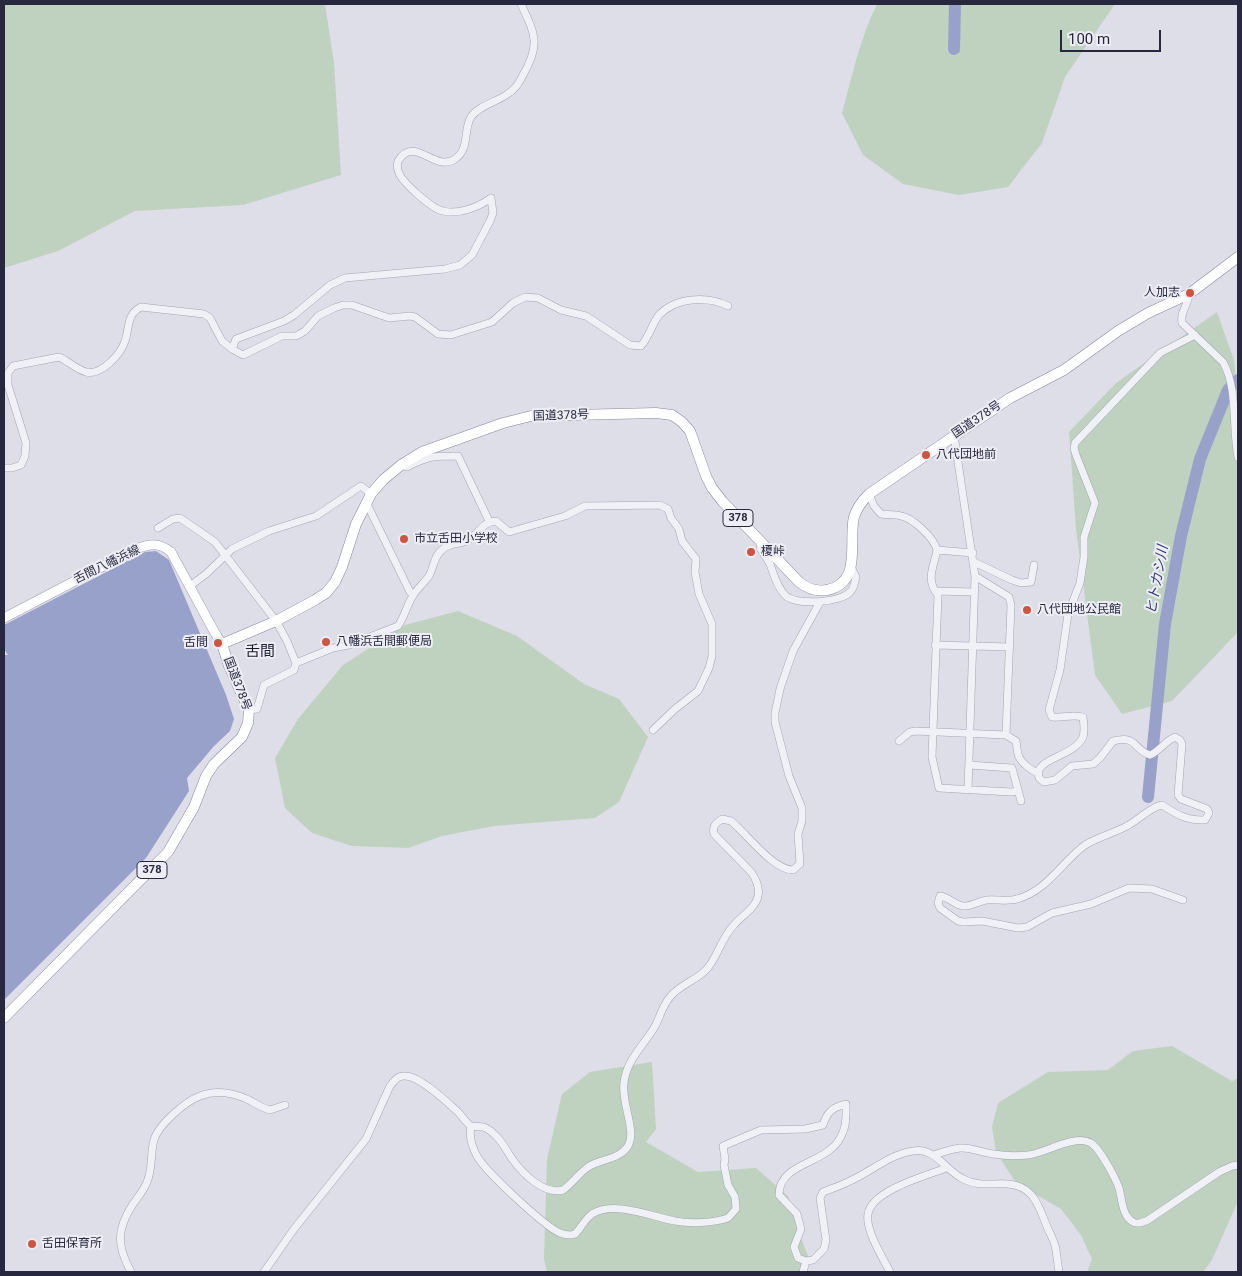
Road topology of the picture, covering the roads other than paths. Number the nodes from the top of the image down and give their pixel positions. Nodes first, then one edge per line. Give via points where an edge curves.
1 (521, 4) edge
2 (1238, 257) edge
3 (1189, 294) junction
4 (728, 306) dead end
5 (1195, 335) junction
6 (232, 349) junction
7 (952, 436) junction
8 (1238, 457) edge
9 (401, 465) junction
10 (4, 468) edge
11 (869, 494) junction
12 (369, 498) junction
13 (489, 521) junction
14 (158, 528) dead end
15 (762, 543) junction
16 (937, 550) junction
17 (973, 553) junction
18 (226, 555) junction
19 (974, 562) junction
20 (1034, 565) dead end
21 (851, 567) junction
22 (975, 576) junction
23 (190, 586) junction
24 (935, 591) junction
25 (974, 592) junction
26 (414, 594) junction
27 (820, 602) junction
28 (4, 618) edge
29 (276, 621) junction
30 (222, 644) junction
31 (936, 645) junction
32 (972, 646) junction
33 (1010, 647) junction
34 (296, 663) junction
35 (249, 710) junction
36 (653, 730) dead end
37 (932, 732) junction
38 (970, 733) junction
39 (1006, 735) junction
40 (899, 741) dead end
41 (969, 765) junction
42 (1038, 773) junction
43 (968, 789) junction
44 (1018, 790) junction
45 (1021, 802) dead end
46 (1183, 900) dead end
47 (4, 1018) edge
48 (285, 1105) dead end
49 (472, 1126) junction
50 (934, 1155) junction
51 (1238, 1165) edge
52 (946, 1168) junction
53 (806, 1261) junction
54 (131, 1272) edge
55 (264, 1272) edge
56 (803, 1272) edge
57 (890, 1272) edge
58 (1059, 1272) edge

1 - 6 street via 533,28 535,43 528,67 516,88 472,116 464,148 455,159 442,162 413,151 405,153 398,161 403,180 444,212 480,205 491,198 493,212 472,255 460,265 445,269 345,278 330,285 284,322 236,339
2 - 3 highway, 国道378号
3 - 5 street via 1189,302 1182,311 1182,323
3 - 7 highway, 国道378号 via 1131,323 1064,370 1010,398
4 - 6 street via 703,299 669,307 659,316 645,342 636,346 621,340 586,316 561,310 538,298 525,297 492,322 444,336 415,317 389,318 343,305 318,316 296,336 282,336 244,355
5 - 8 street via 1227,369
5 - 42 street via 1160,353 1075,443 1074,448 1095,503 1084,537 1080,583 1068,614 1060,670 1048,710 1052,717 1083,717 1085,729 1075,747 1041,766
6 - 10 street via 222,341 210,318 204,314 141,307 134,311 125,342 103,370 84,372 59,357 13,366 8,373 8,385 26,443 25,456 21,465
7 - 11 highway, 国道378号
7 - 17 street
9 - 12 highway, 国道378号 / 378
9 - 13 street via 407,468 432,456 458,456
9 - 15 highway, 国道378号 / 378 via 440,445 531,416 656,413 672,416 690,431 712,488
11 - 16 street via 881,514 902,516 911,521 927,533
11 - 21 highway, 国道378号 via 855,514
12 - 18 street via 361,486 316,516 269,531
12 - 26 street via 410,592
12 - 29 highway, 国道378号 / 378 via 356,524 336,582 315,600
13 - 26 street via 470,540 442,549 423,586
13 - 36 street via 496,521 509,532 565,516 585,506 660,505 668,509 682,541 696,559 699,594 712,624 712,656 698,691
14 - 18 street via 180,518 207,535
15 - 21 highway, 国道378号 / 378 via 808,589 835,588 846,580
15 - 27 street via 760,548 787,598
16 - 17 street
16 - 24 street via 930,579
17 - 19 street
18 - 23 street
18 - 29 street
19 - 20 street via 1021,583 1031,582
19 - 22 street
21 - 27 street via 856,577 851,591
22 - 25 street
22 - 33 street via 1009,597
23 - 28 main road, 舌間八幡浜線 via 171,552 164,546 150,544
23 - 30 main road, 舌間八幡浜線
24 - 25 street
24 - 31 street via 938,595
25 - 32 street
26 - 34 street via 398,626
27 - 49 street via 793,651 775,713 789,776 802,808 798,834 800,864 793,870 783,868 731,821 722,819 714,825 714,834 755,878 758,895 753,906 728,931 707,968 669,998 656,1026 634,1057 624,1082 631,1132 628,1145 619,1155 587,1168 563,1190 550,1191 514,1162 495,1134 483,1127
29 - 30 highway, 国道378号 / 378
29 - 34 street
30 - 35 highway, 国道378号
31 - 32 street
31 - 37 street
32 - 33 street
32 - 38 street
33 - 39 street
34 - 35 street via 294,670 264,685 257,709
35 - 47 highway, 国道378号 / 378 via 242,737 206,776 194,807 168,852
37 - 38 street
37 - 40 street via 910,732
37 - 43 street via 932,757 939,788
38 - 39 street
38 - 41 street
39 - 42 street via 1016,741 1021,760
41 - 43 street
41 - 44 street via 1012,768
42 - 46 street via 1044,782 1050,782 1072,766 1093,764 1112,741 1131,740 1150,755 1175,737 1182,744 1178,795 1209,813 1205,820 1196,820 1182,817 1162,805 1154,807 1139,819 1086,845 1028,895 1011,901 986,900 966,906 940,896 940,908 964,922 982,921 1018,928 1129,888 1152,889
43 - 44 street
44 - 45 street
48 - 54 street via 270,1110 238,1096 210,1094 190,1102 162,1126 154,1140 145,1187 121,1229 120,1250
49 - 53 street via 470,1139 480,1161 549,1226 571,1236 592,1214 607,1209 700,1223 728,1218 736,1209 735,1197 728,1188 723,1146 761,1130 805,1129 823,1125 835,1106 846,1104 846,1125 838,1142 821,1156 789,1173 780,1183 779,1195 797,1214 802,1229 794,1247 795,1253
49 - 55 street via 420,1082 406,1076 394,1080 366,1139
50 - 51 street via 962,1148 1028,1155 1085,1141 1098,1148 1119,1188 1123,1208 1137,1223 1148,1220 1219,1172
50 - 52 street
50 - 53 street via 921,1150 903,1153 823,1192 820,1198 826,1240 824,1249 813,1260
52 - 57 street via 896,1188 879,1198 870,1209 871,1233
52 - 58 street via 972,1183 1009,1184 1031,1193 1054,1242
53 - 56 street

